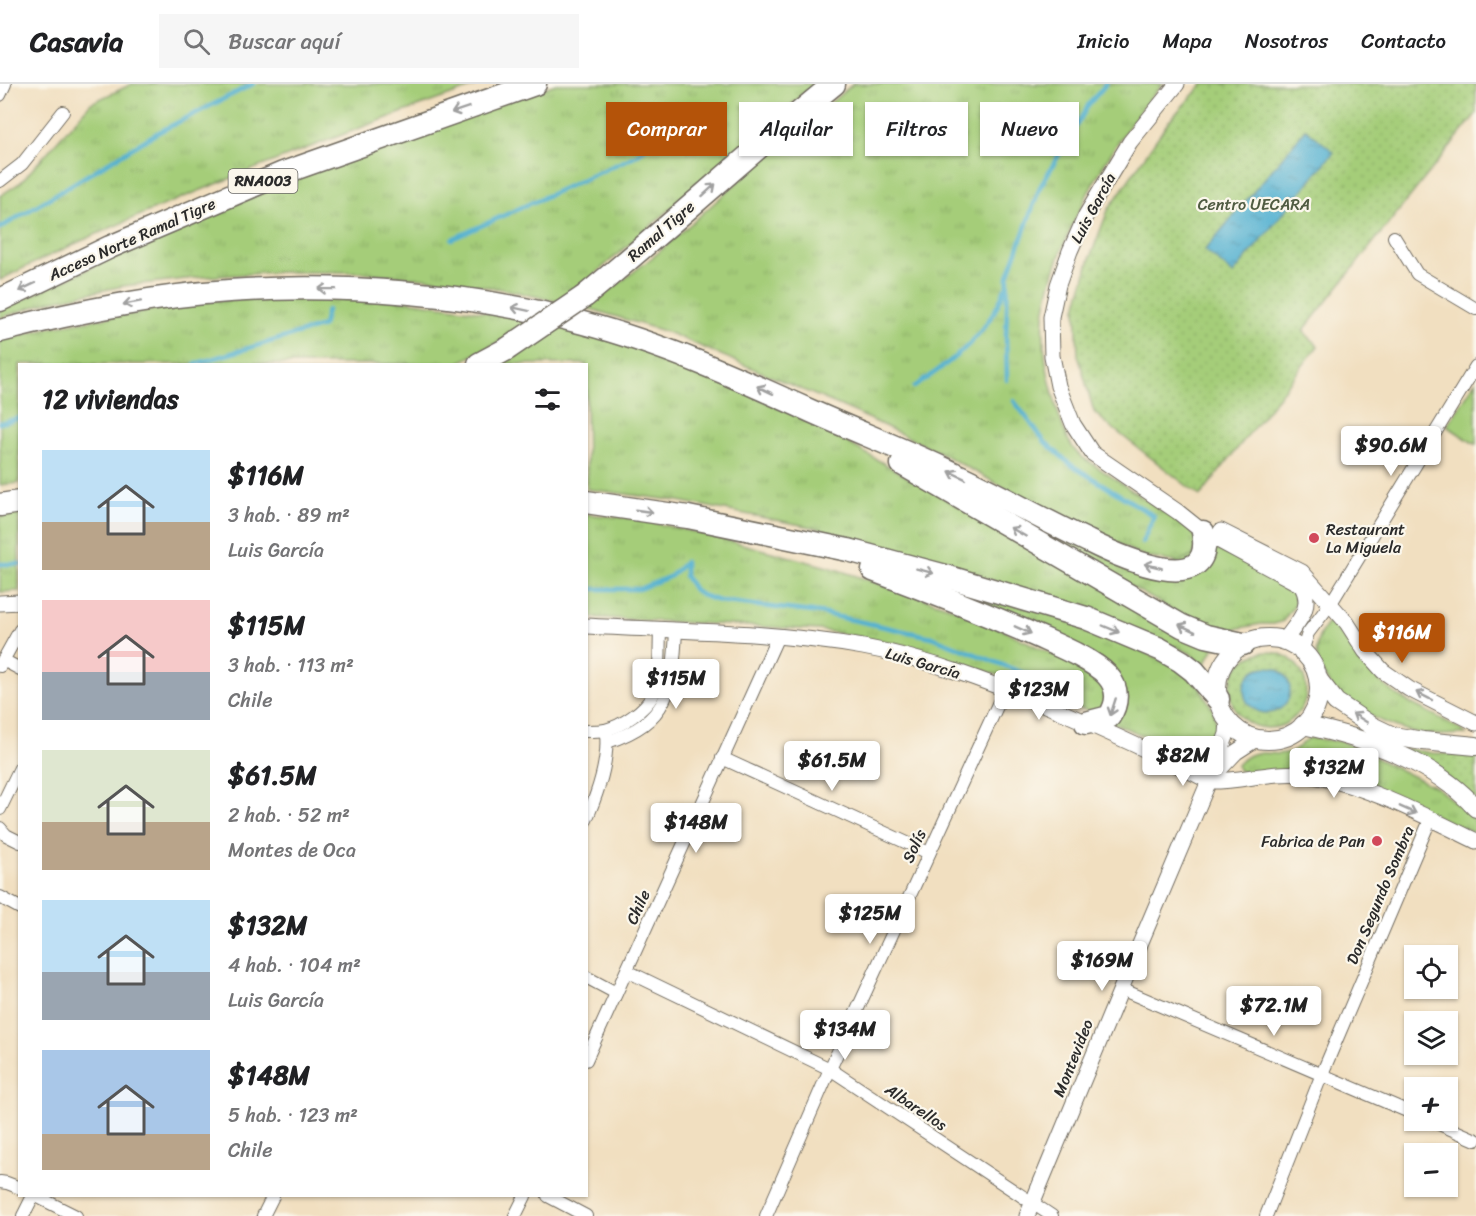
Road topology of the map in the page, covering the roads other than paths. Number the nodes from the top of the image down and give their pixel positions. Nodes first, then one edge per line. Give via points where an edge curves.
1 (5, 84) edge
2 (535, 84) edge
3 (834, 84) edge
4 (1177, 84) edge
5 (0, 95) edge
6 (63, 112) dead end
7 (0, 181) edge
8 (1394, 237) dead end
9 (0, 300) edge
10 (1476, 309) edge
11 (0, 331) edge
12 (481, 363) edge
13 (1476, 366) edge
14 (818, 414) junction
15 (18, 502) edge
16 (588, 502) edge
17 (0, 505) edge
18 (1178, 512) junction
19 (1203, 532) junction
20 (766, 534) junction
21 (18, 602) edge
22 (0, 603) edge
23 (1331, 603) junction
24 (1305, 612) junction
25 (588, 626) edge
26 (660, 630) junction
27 (676, 631) junction
28 (18, 634) edge
29 (778, 636) junction
30 (1284, 641) junction
31 (1243, 644) junction
32 (1302, 652) junction
33 (2, 663) edge
34 (18, 668) edge
35 (1317, 680) junction
36 (1005, 688) junction
37 (1218, 699) junction
38 (1228, 721) junction
39 (1086, 723) junction
40 (1476, 723) edge
41 (1303, 725) junction
42 (588, 731) edge
43 (607, 736) junction
44 (1256, 739) junction
45 (1476, 746) edge
46 (1221, 750) junction
47 (722, 758) junction
48 (1173, 763) junction
49 (18, 772) edge
50 (1209, 781) junction
51 (0, 808) edge
52 (1476, 808) edge
53 (588, 814) edge
54 (1430, 820) junction
55 (0, 828) edge
56 (18, 841) edge
57 (1476, 842) edge
58 (928, 853) junction
59 (0, 897) edge
60 (18, 907) edge
61 (627, 971) junction
62 (588, 978) edge
63 (1121, 989) junction
64 (616, 993) junction
65 (588, 1056) edge
66 (830, 1069) junction
67 (1322, 1074) junction
68 (1404, 1110) edge
69 (1455, 1131) edge
70 (1476, 1140) edge
71 (0, 1182) edge
72 (18, 1187) edge
73 (33, 1197) edge
74 (36, 1197) edge
75 (272, 1197) edge
76 (524, 1197) edge
77 (550, 1197) edge
78 (1030, 1210) edge
79 (23, 1216) edge
80 (76, 1216) edge
81 (263, 1216) edge
82 (515, 1216) edge
83 (586, 1216) edge
84 (766, 1216) edge
85 (1052, 1216) edge
86 (1266, 1216) edge

1 - 5 street
2 -> 9 highway, Acceso Norte Ramal Tigre / RNA003 via 283,173
12 -> 3 highway, Ramal Tigre, bridge via 585,296
4 - 18 street, Luis García via 1130,142 1086,215 1058,285 1051,317 1058,386 1082,439 1092,453
6 - 7 street via 22,164
8 - 10 street via 1417,274
14 -> 11 highway via 665,348 583,322 417,294 325,289 229,291 141,301
13 - 23 street
19 -> 14 highway via 1206,547 1202,557 1186,569 1148,566 1047,522 956,474
31 -> 14 highway via 1182,626
15 - 17 highway
16 -> 20 highway via 688,517
18 - 19 street, Luis García
18 - 23 street, Luis García via 1290,564
19 - 24 street, Luis García via 1301,585 1306,592
20 -> 37 highway via 848,550 1086,618 1181,661
20 -> 39 highway via 969,606 1069,651 1106,674 1116,694 1109,717
21 - 22 street
23 - 24 street
23 - 32 street via 1308,633
40 -> 23 street, Luis García via 1409,689 1383,671
24 - 30 street
25 - 26 street, Luis García
26 - 27 street, Luis García
26 - 43 street via 654,694 644,707
27 - 29 street, Luis García
27 - 43 street via 672,678 656,714 626,736
28 - 33 street
29 - 36 street, Luis García via 892,654
29 - 47 street, Chile
30 - 31 main road via 1256,639
30 - 32 main road
31 - 37 main road via 1224,662 1219,673
32 - 35 main road
33 - 34 street
35 - 41 main road via 1316,704
45 -> 35 main road via 1393,736 1336,702
36 - 39 street, Luis García
36 - 58 street, Solís
37 - 38 main road
38 - 44 main road
38 - 46 street, Montevideo
39 - 48 street, Luis García
41 - 44 main road via 1281,738
41 - 52 main road via 1344,734 1399,755 1433,773
42 - 43 street
43 - 53 street via 598,787
44 - 50 street, Montevideo via 1226,761
46 - 48 street via 1199,763
46 - 50 street, Montevideo
47 - 58 street
47 - 61 street, Chile
48 - 50 street, Luis García
49 - 51 street
50 -> 54 street, Luis García via 1299,774 1365,790
50 - 63 street, Montevideo
54 - 57 street, Luis García
54 - 67 street, Don Segundo Sombra
55 - 56 street
58 - 66 street, Solís
59 - 60 street
61 - 64 street, Chile
61 - 66 street, Albarellos
62 - 64 street
63 - 67 street
63 - 78 street, Montevideo
64 - 65 street, Chile
66 - 78 street, Albarellos
66 - 84 street, Solís
67 - 68 street
67 - 86 street, Don Segundo Sombra
69 - 70 street
71 - 72 street
73 - 79 street
74 - 80 street
75 - 81 street
76 - 82 street
77 - 83 street
78 - 85 street, Albarellos

